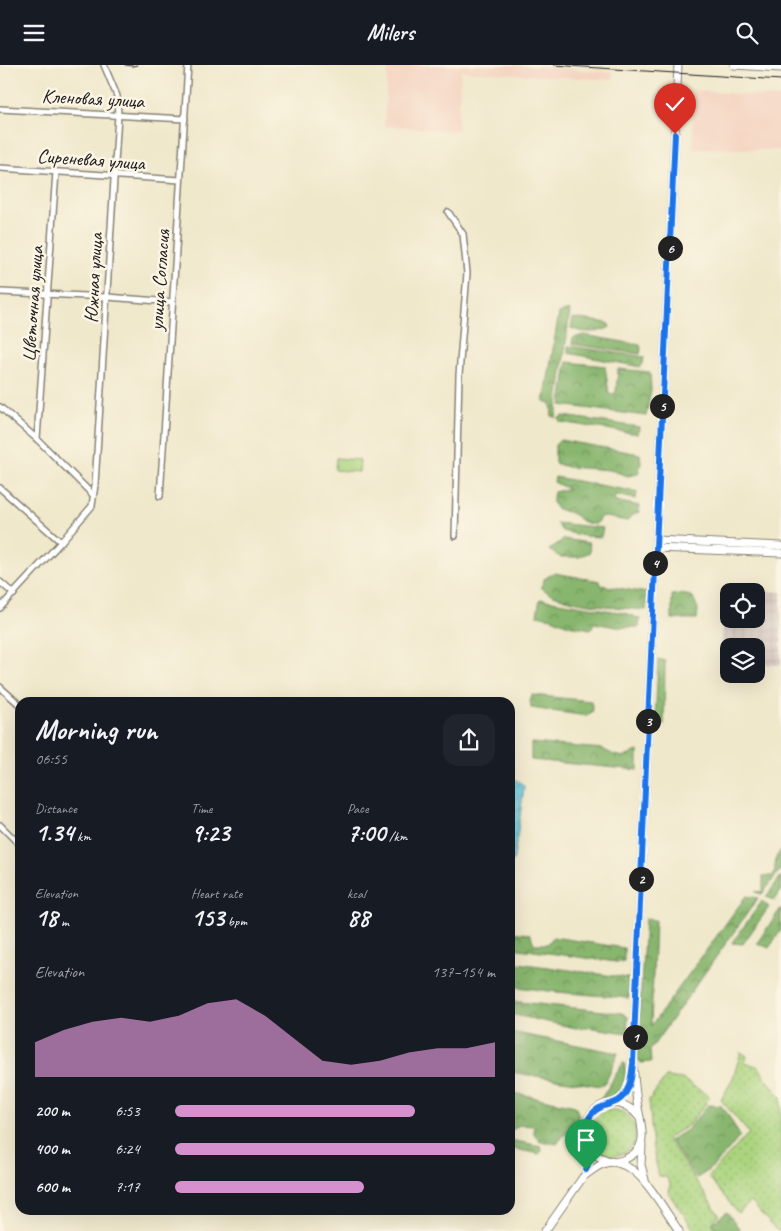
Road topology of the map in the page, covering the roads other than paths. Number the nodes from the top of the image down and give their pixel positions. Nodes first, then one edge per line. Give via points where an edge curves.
1 (104, 65) edge
2 (188, 65) edge
3 (678, 65) edge
4 (734, 65) edge
5 (781, 68) edge
6 (0, 109) edge
7 (118, 115) junction
8 (185, 119) junction
9 (0, 168) edge
10 (56, 172) junction
11 (114, 175) junction
12 (180, 180) junction
13 (448, 212) dead end
14 (0, 292) edge
15 (48, 295) junction
16 (107, 297) junction
17 (172, 302) junction
18 (0, 407) edge
19 (37, 439) junction
20 (0, 488) edge
21 (94, 495) junction
22 (160, 496) dead end
23 (455, 536) dead end
24 (656, 540) junction
25 (61, 542) junction
26 (781, 545) edge
27 (656, 548) junction
28 (781, 553) edge
29 (0, 582) edge
30 (14, 594) junction
31 (0, 609) edge
32 (0, 687) edge
33 (15, 700) edge
34 (0, 825) edge
35 (15, 840) edge
36 (633, 1063) junction
37 (614, 1103) junction
38 (640, 1120) junction
39 (643, 1134) junction
40 (588, 1147) junction
41 (616, 1162) junction
42 (584, 1177) junction
43 (645, 1183) junction
44 (546, 1231) edge
45 (678, 1231) edge

1 - 7 street, Южная улица via 117,96
2 - 8 street, улица Согласия
3 - 24 main road
4 - 5 main road
6 - 7 street, Кленовая улица
7 - 8 street, Кленовая улица
7 - 11 street, Южная улица
8 - 12 street, улица Согласия
9 - 10 street, Сиреневая улица
10 - 11 street, Сиреневая улица
10 - 15 street, Цветочная улица
11 - 12 street, Сиреневая улица
11 - 16 street, Южная улица
12 - 17 street, улица Согласия
13 - 23 street via 463,234 467,273 459,375
14 - 15 street
15 - 16 street
15 - 19 street, Цветочная улица
16 - 17 street
16 - 21 street, Южная улица
17 - 22 street, улица Согласия
18 - 19 street
19 - 21 street
20 - 25 street
21 - 25 street via 92,506
24 - 26 main road
24 - 27 main road
25 - 30 street
27 - 28 main road
27 - 36 main road
29 - 30 street
30 - 31 street
32 - 33 street
34 - 35 street
36 - 37 main road via 630,1085 621,1099
36 - 38 main road
37 - 38 main road via 630,1107
37 - 40 main road via 602,1106 589,1118 585,1129
38 - 39 main road
39 - 41 main road via 635,1153
39 - 43 main road via 641,1159
40 - 41 main road via 600,1158
40 - 42 main road via 590,1156
41 - 42 main road via 604,1163
41 - 43 main road via 634,1171
42 - 44 main road
43 - 45 main road

